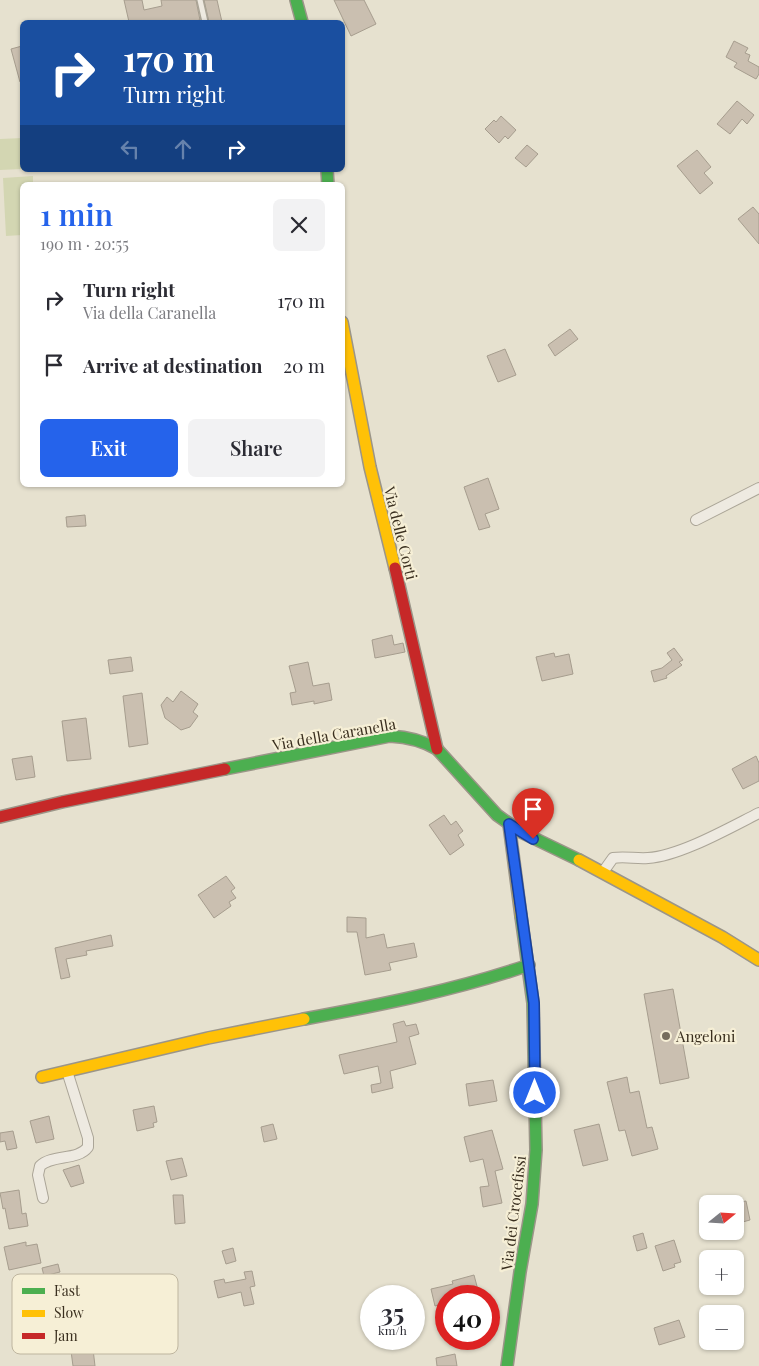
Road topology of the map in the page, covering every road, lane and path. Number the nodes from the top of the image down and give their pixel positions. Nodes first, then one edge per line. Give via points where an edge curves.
1 (200, 0) edge
2 (296, 0) edge
3 (205, 20) edge
4 (301, 20) edge
5 (345, 338) edge
6 (759, 488) edge
7 (696, 520) dead end
8 (437, 749) junction
9 (759, 813) edge
10 (0, 817) edge
11 (509, 824) junction
12 (603, 872) junction
13 (759, 960) edge
14 (529, 965) junction
15 (67, 1071) junction
16 (42, 1077) dead end
17 (43, 1198) dead end
18 (507, 1366) edge

1 - 3 lane
2 - 4 street
5 - 8 street, Via delle Corti via 370,467
6 - 7 street
8 - 10 street, Via della Caranella via 407,737 390,736
8 - 11 street, Via della Caranella
9 - 12 street via 668,853 648,858 613,858
11 - 12 street, Via della Caranella
11 - 14 street, Via dei Crocefissi
12 - 13 street, Via della Caranella via 722,936
14 - 15 street via 497,977 361,1009 231,1033
14 - 18 street, Via dei Crocefissi via 534,1003 536,1165
15 - 16 street
15 - 17 street via 88,1147 81,1153 40,1166 38,1174

